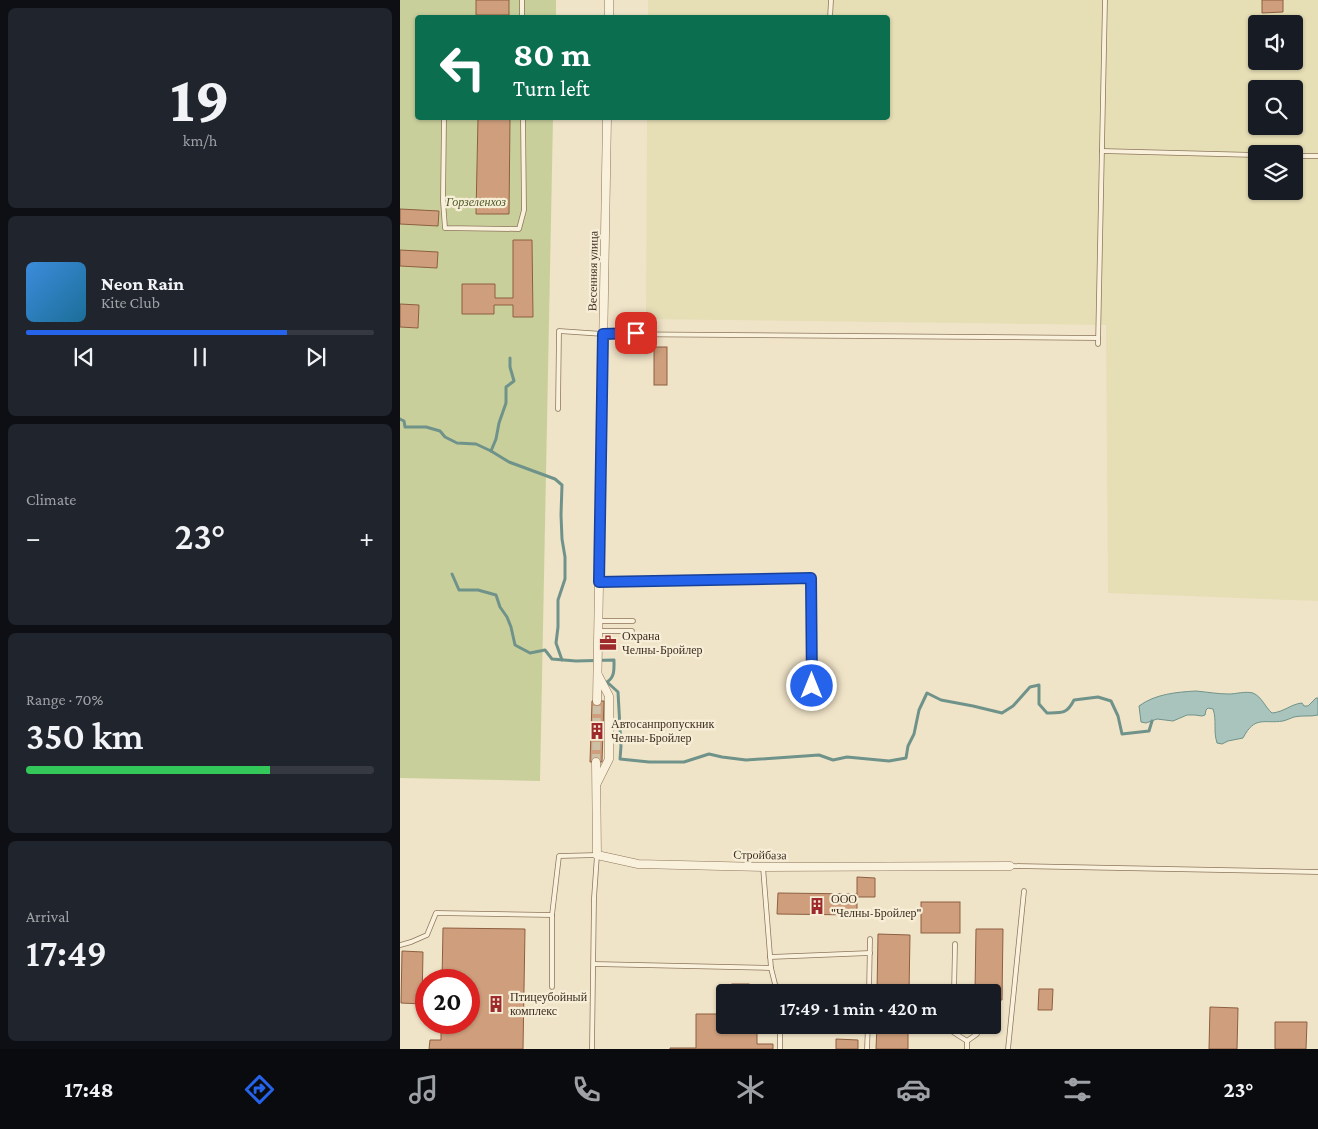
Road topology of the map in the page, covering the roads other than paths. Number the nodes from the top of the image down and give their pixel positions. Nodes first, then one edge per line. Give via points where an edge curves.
1 (522, 0) edge
2 (609, 0) edge
3 (830, 0) edge
4 (1106, 0) edge
5 (522, 15) edge
6 (608, 15) edge
7 (830, 15) edge
8 (444, 120) edge
9 (523, 120) edge
10 (607, 120) edge
11 (1102, 152) junction
12 (1248, 155) edge
13 (1303, 156) edge
14 (1318, 156) edge
15 (603, 334) junction
16 (1098, 338) junction
17 (1098, 344) dead end
18 (558, 409) dead end
19 (599, 582) junction
20 (633, 621) dead end
21 (598, 622) junction
22 (598, 631) junction
23 (632, 631) dead end
24 (598, 674) junction
25 (812, 686) dead end
26 (597, 701) tunnel mouth
27 (596, 765) tunnel mouth
28 (596, 785) junction
29 (597, 855) junction
30 (1010, 866) joint
31 (763, 867) junction
32 (1318, 872) edge
33 (1024, 892) dead end
34 (552, 915) junction
35 (870, 939) dead end
36 (955, 944) dead end
37 (400, 945) edge
38 (870, 953) junction
39 (770, 958) junction
40 (594, 964) junction
41 (771, 968) junction
42 (775, 984) edge
43 (869, 984) edge
44 (954, 984) edge
45 (552, 987) dead end
46 (780, 1034) edge
47 (868, 1034) edge
48 (956, 1034) edge
49 (977, 1034) edge
50 (967, 1041) junction
51 (592, 1049) edge
52 (780, 1049) edge
53 (868, 1049) edge
54 (967, 1049) edge
55 (1008, 1049) edge

1 - 5 lane
2 - 6 street
3 - 7 lane
4 - 11 lane
8 - 9 lane via 445,228 519,229 524,210
10 - 15 street, Весенняя улица
11 - 12 lane
11 - 16 lane
13 - 14 lane
15 - 16 lane
15 - 18 lane via 559,331
15 - 19 street, Весенняя улица
16 - 17 lane
19 - 21 street, Весенняя улица
19 - 25 lane via 811,578
20 - 21 lane
21 - 22 street, Весенняя улица
22 - 23 lane
22 - 24 street, Весенняя улица
24 - 26 street, Весенняя улица
24 - 28 street via 609,696 609,759
27 - 28 street
28 - 29 street
29 - 31 street, Стройбаза via 638,864
29 - 34 lane via 559,856
29 - 40 lane
30 - 31 street, Стройбаза
30 - 32 lane
31 - 39 lane
33 - 55 lane
34 - 37 lane via 436,913 427,935
34 - 45 lane
35 - 38 lane
36 - 44 lane
38 - 39 lane
38 - 43 lane
39 - 41 lane
40 - 41 lane
40 - 51 lane
41 - 42 lane
46 - 52 lane
47 - 53 lane
48 - 50 lane
49 - 50 lane
50 - 54 lane

